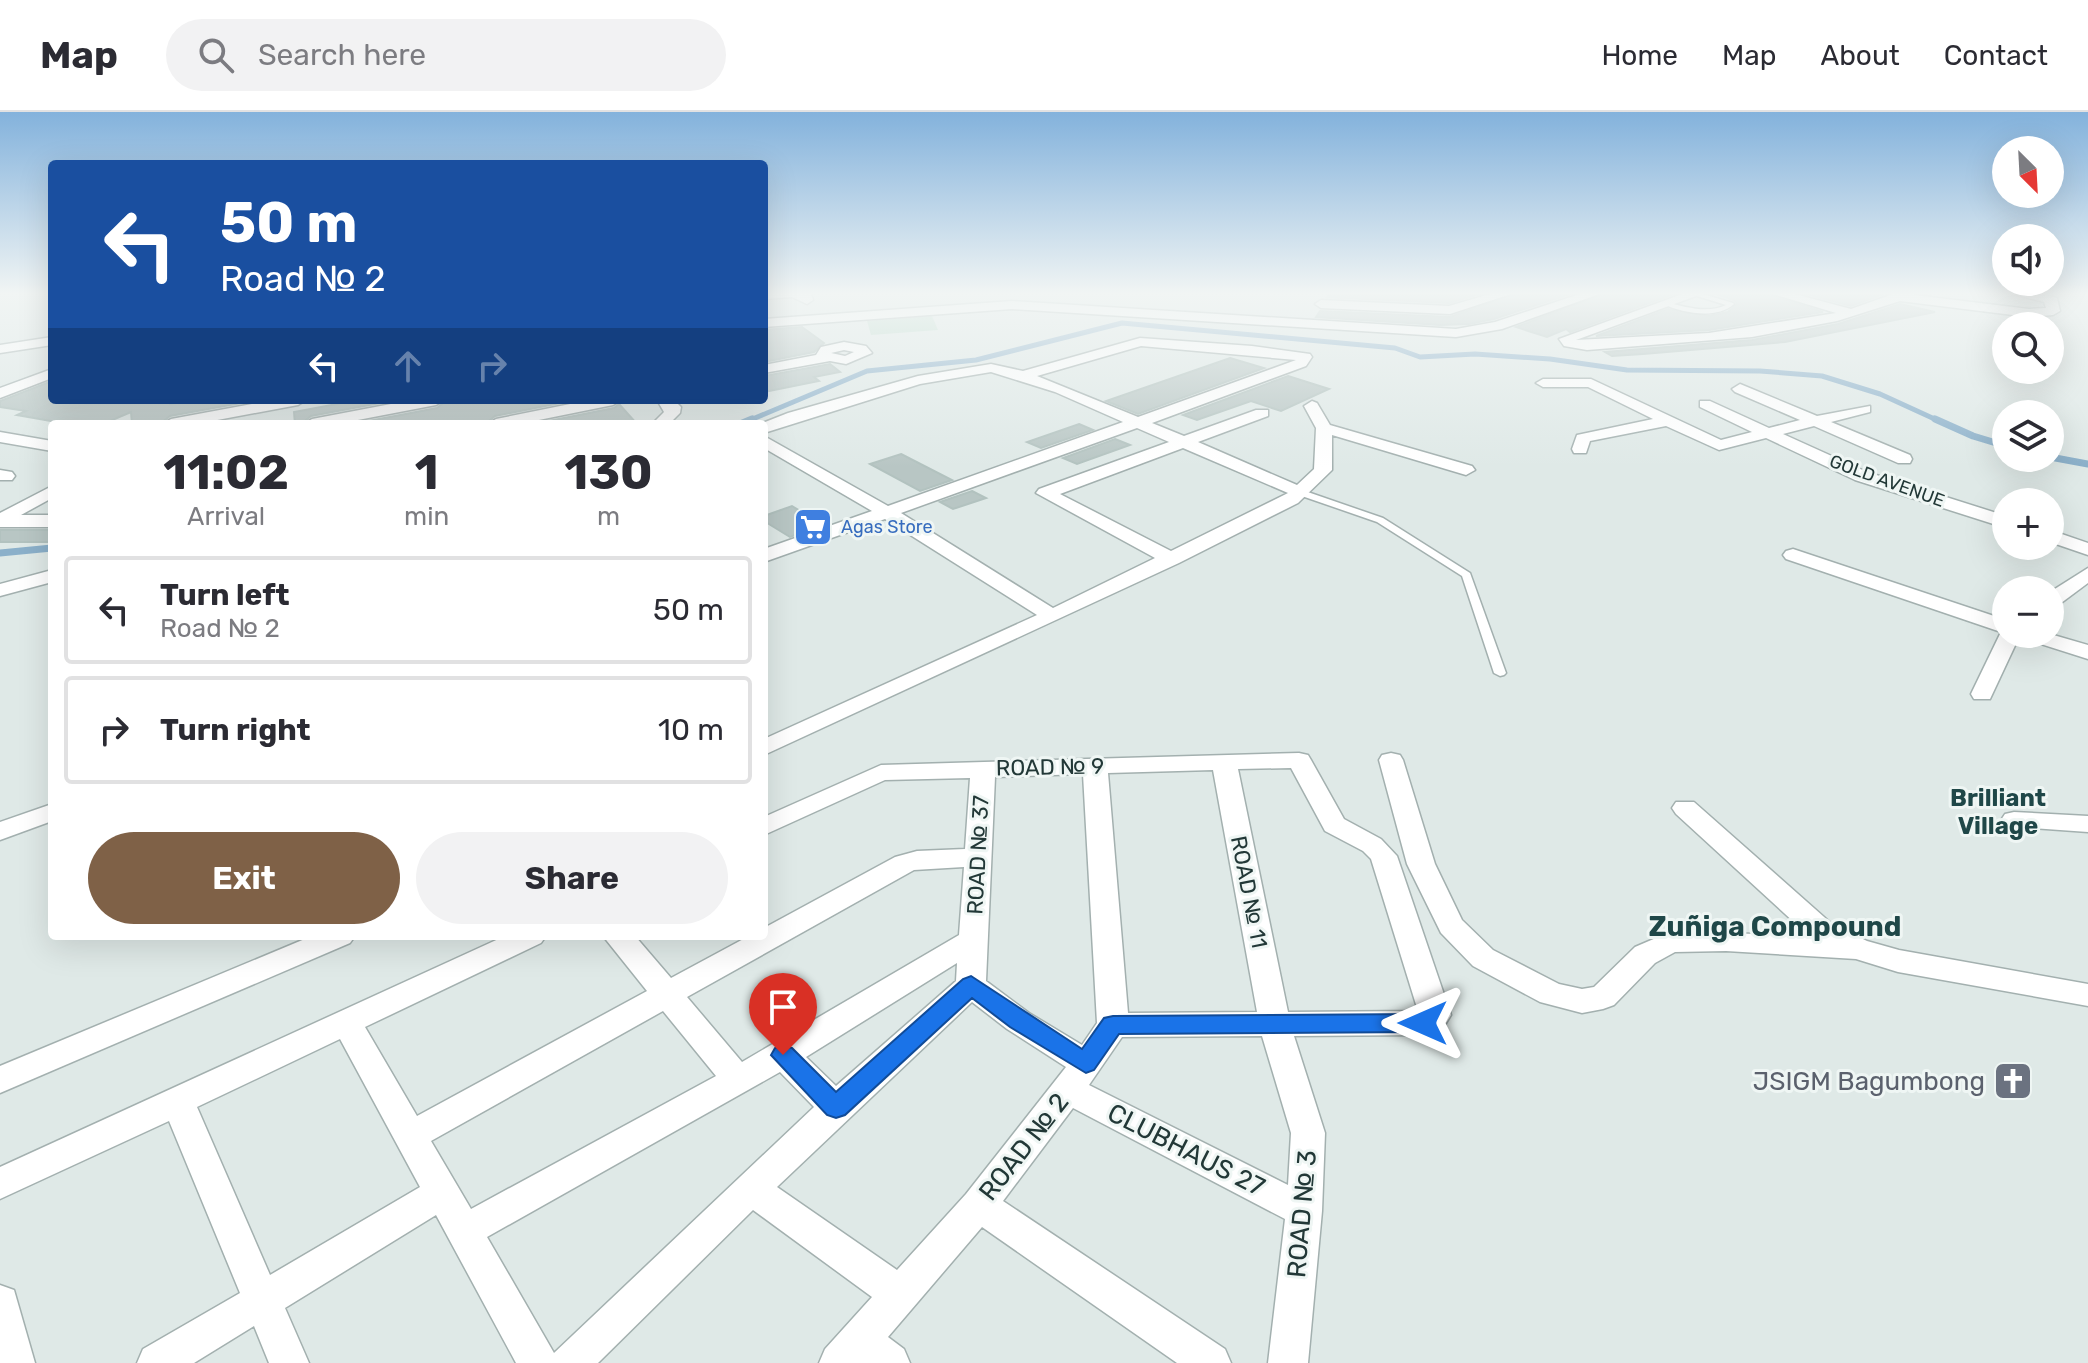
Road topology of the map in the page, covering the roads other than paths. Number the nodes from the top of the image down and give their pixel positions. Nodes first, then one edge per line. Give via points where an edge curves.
1 (23, 350) edge
2 (832, 350) edge
3 (1111, 350) edge
4 (1255, 350) edge
5 (0, 359) edge
6 (768, 368) edge
7 (48, 375) edge
8 (1025, 375) junction
9 (0, 379) edge
10 (26, 383) junction
11 (1543, 383) dead end
12 (48, 387) edge
13 (1740, 389) dead end
14 (0, 393) edge
15 (277, 404) edge
16 (415, 404) edge
17 (594, 404) edge
18 (670, 404) edge
19 (1705, 404) dead end
20 (1312, 406) dead end
21 (1864, 409) dead end
22 (1262, 413) dead end
23 (192, 420) edge
24 (333, 420) edge
25 (516, 420) edge
26 (664, 420) edge
27 (1666, 421) junction
28 (1136, 422) junction
29 (1818, 422) junction
30 (768, 426) edge
31 (1324, 428) junction
32 (1771, 433) junction
33 (0, 437) edge
34 (768, 443) edge
35 (1179, 443) junction
36 (48, 445) edge
37 (1580, 449) dead end
38 (1904, 459) dead end
39 (1466, 470) dead end
40 (1299, 492) junction
41 (48, 493) edge
42 (885, 512) junction
43 (1992, 518) edge
44 (0, 521) edge
45 (48, 521) edge
46 (2064, 541) edge
47 (2088, 549) edge
48 (768, 555) edge
49 (1793, 555) dead end
50 (1172, 559) junction
51 (2088, 574) edge
52 (48, 577) edge
53 (0, 590) edge
54 (2064, 592) edge
55 (1052, 616) junction
56 (1992, 622) edge
57 (2064, 645) edge
58 (2003, 648) edge
59 (2088, 652) edge
60 (1500, 673) dead end
61 (1982, 694) dead end
62 (768, 746) edge
63 (1391, 760) dead end
64 (1224, 762) junction
65 (1095, 767) junction
66 (983, 769) junction
67 (1685, 808) dead end
68 (48, 813) edge
69 (2014, 820) dead end
70 (2088, 824) edge
71 (768, 825) edge
72 (0, 831) edge
73 (979, 858) junction
74 (768, 938) edge
75 (331, 940) edge
76 (522, 940) edge
77 (622, 940) edge
78 (765, 940) edge
79 (973, 940) junction
80 (1857, 948) junction
81 (971, 985) junction
82 (668, 993) junction
83 (2088, 995) edge
84 (346, 1022) junction
85 (1274, 1022) junction
86 (1113, 1025) junction
87 (783, 1055) junction
88 (1077, 1077) junction
89 (0, 1080) edge
90 (738, 1080) junction
91 (177, 1100) junction
92 (836, 1107) junction
93 (410, 1136) junction
94 (0, 1184) edge
95 (751, 1188) junction
96 (442, 1193) junction
97 (979, 1205) junction
98 (1304, 1211) junction
99 (464, 1231) junction
100 (900, 1295) junction
101 (263, 1300) junction
102 (0, 1303) edge
103 (863, 1355) edge
104 (15, 1363) edge
105 (157, 1363) edge
106 (289, 1363) edge
107 (538, 1363) edge
108 (570, 1363) edge
109 (1211, 1363) edge
110 (1288, 1363) edge

1 - 5 street
2 - 6 street
3 - 8 street
4 - 28 street via 1305,357 1301,363
7 - 10 street
8 - 28 street
8 - 30 street via 991,368 918,380
9 - 10 street
10 - 12 street
10 - 14 street
11 - 27 street via 1591,383
13 - 29 street
15 - 23 street
16 - 24 street
17 - 25 street
18 - 26 street via 672,413
19 - 32 street, GOLD AVENUE
20 - 31 street
21 - 29 street
22 - 35 street
27 - 32 street via 1719,445
27 - 37 street via 1583,438
28 - 35 street
28 - 42 street
29 - 32 street
29 - 38 street
31 - 39 street
31 - 40 street via 1323,470
32 - 43 street, GOLD AVENUE via 1865,477
33 - 36 street
34 - 42 street
35 - 40 street
35 - 50 street via 1045,493
40 - 50 street
40 - 60 lane via 1380,520 1466,575
41 - 44 street
42 - 48 street
42 - 55 street
44 - 45 street
46 - 47 street
49 - 56 street
50 - 55 street
51 - 54 street
52 - 53 street
55 - 62 street
57 - 59 street
58 - 61 street
63 - 80 street via 1421,864 1451,926 1483,958 1551,994 1582,1001 1603,997 1645,955 1670,942
64 - 65 street, ROAD № 9
64 - 85 street, ROAD № 11
64 - 85 street, ROAD № 9 via 1299,760 1334,825 1378,850 1435,1015 1423,1023
65 - 66 street, ROAD № 9
65 - 86 street
66 - 71 street, ROAD № 9 via 877,774
66 - 73 street, ROAD № 37
67 - 80 street via 1822,931
68 - 72 street
69 - 70 street
73 - 74 street via 905,863
73 - 79 street, ROAD № 37
75 - 89 street
76 - 84 street
77 - 82 street
78 - 82 street
79 - 81 street, ROAD № 37
79 - 87 street
80 - 83 street via 1898,961
81 - 88 street, CLUBHAUS 27
81 - 92 street
82 - 90 street
82 - 93 street
84 - 91 street
84 - 93 street
85 - 86 street
85 - 98 street, ROAD № 3 via 1308,1133
86 - 88 street, ROAD № 2
87 - 90 street
87 - 92 street
88 - 97 street, ROAD № 2
88 - 98 street, CLUBHAUS 27
90 - 99 street
91 - 94 street
91 - 101 street
92 - 95 street
93 - 96 street
95 - 100 street
95 - 108 street
96 - 99 street
96 - 101 street
97 - 100 street, ROAD № 2
97 - 109 street
98 - 110 street, ROAD № 3
99 - 107 street
100 - 103 street, ROAD № 2
101 - 105 street
101 - 106 street
102 - 104 street

